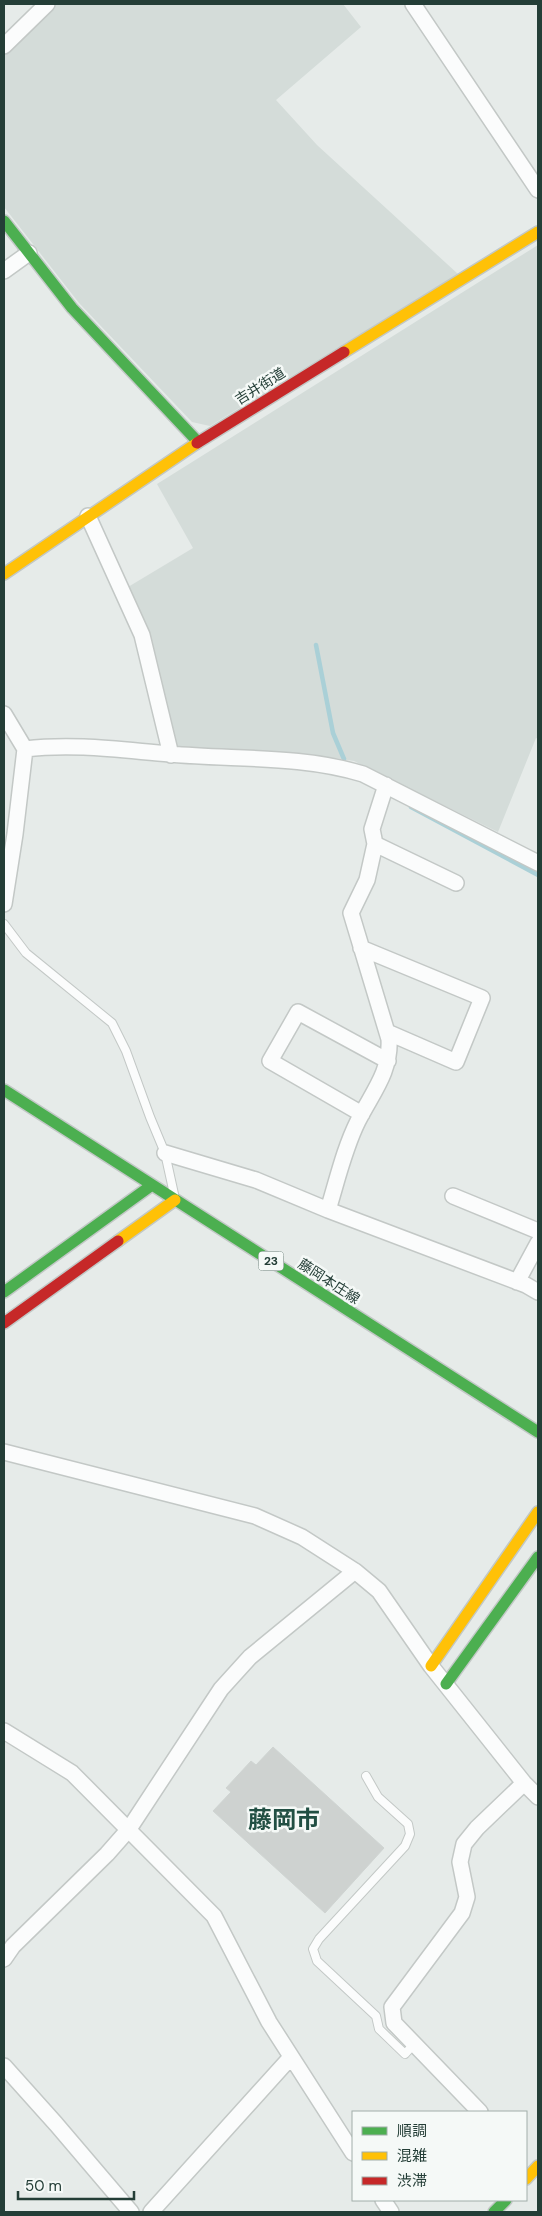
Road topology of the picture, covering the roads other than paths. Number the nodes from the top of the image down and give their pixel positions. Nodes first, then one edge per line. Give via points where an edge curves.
1 (47, 4) edge
2 (413, 4) edge
3 (4, 46) edge
4 (538, 190) edge
5 (4, 220) edge
6 (538, 232) edge
7 (29, 252) junction
8 (4, 271) edge
9 (198, 442) junction
10 (88, 516) junction
11 (4, 574) edge
12 (4, 714) edge
13 (25, 749) junction
14 (171, 755) junction
15 (386, 785) junction
16 (375, 844) junction
17 (538, 863) edge
18 (456, 883) dead end
19 (4, 904) edge
20 (4, 924) edge
21 (361, 948) junction
22 (387, 1032) junction
23 (388, 1062) junction
24 (4, 1090) edge
25 (362, 1114) junction
26 (165, 1153) junction
27 (152, 1185) junction
28 (453, 1196) dead end
29 (175, 1200) junction
30 (328, 1210) junction
31 (538, 1231) edge
32 (538, 1243) edge
33 (516, 1282) junction
34 (4, 1292) edge
35 (538, 1292) edge
36 (4, 1323) edge
37 (538, 1432) edge
38 (4, 1452) edge
39 (538, 1512) edge
40 (538, 1558) edge
41 (355, 1571) junction
42 (431, 1666) junction
43 (446, 1684) junction
44 (4, 1731) edge
45 (366, 1776) dead end
46 (524, 1782) junction
47 (538, 1796) edge
48 (129, 1828) junction
49 (4, 1959) edge
50 (414, 2044) junction
51 (292, 2057) junction
52 (4, 2066) edge
53 (472, 2109) edge
54 (352, 2151) edge
55 (384, 2201) edge
56 (505, 2201) edge
57 (131, 2212) edge
58 (151, 2212) edge
59 (391, 2212) edge
60 (494, 2212) edge

1 - 3 street
2 - 4 street
5 - 7 main road
6 - 9 main road, 吉井街道
7 - 8 street
7 - 9 main road via 72,308
9 - 10 main road, 吉井街道
10 - 11 main road, 吉井街道
10 - 14 street via 142,635
12 - 13 street
13 - 14 street via 56,746 111,748
13 - 19 street
14 - 15 street via 335,765
15 - 16 street via 372,829
15 - 17 street
16 - 18 street
16 - 21 street via 367,880 350,913
20 - 26 lane via 26,953 112,1023
21 - 22 street
21 - 22 street via 482,998 456,1062
22 - 23 street
23 - 25 street
23 - 25 street via 298,1012 270,1061
24 - 27 main road, 藤岡本庄線 / 23
25 - 30 street
26 - 29 lane
26 - 30 street via 256,1180
27 - 29 main road, 藤岡本庄線 / 23
27 - 34 main road
28 - 31 street
29 - 36 main road
29 - 37 main road, 藤岡本庄線 / 23
30 - 33 street
32 - 33 street
33 - 35 street
38 - 41 street via 254,1516 302,1537
39 - 42 main road
40 - 43 main road
41 - 42 street via 379,1591
41 - 48 street via 250,1657 221,1689
42 - 43 street
43 - 46 street
44 - 48 street via 72,1773
45 - 50 lane via 378,1797 408,1824 410,1834 405,1846 313,1949 317,1961 376,2016 379,2029 405,2054
46 - 47 street
46 - 50 street via 476,1828 464,1844 460,1862 467,1897 462,1912 392,2007 394,2023
48 - 49 street via 108,1854 13,1946
48 - 51 street via 214,1916 269,2022
50 - 53 street
51 - 54 street
51 - 58 street
52 - 57 street
55 - 59 street
56 - 60 main road

